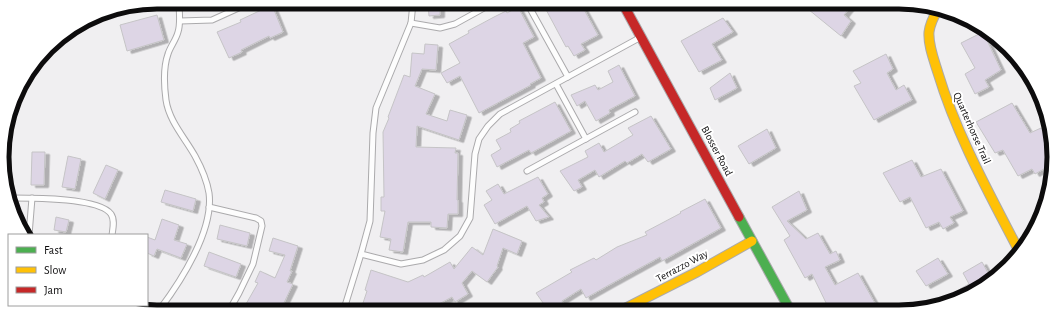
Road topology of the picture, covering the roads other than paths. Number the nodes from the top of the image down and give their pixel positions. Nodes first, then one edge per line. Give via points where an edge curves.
1 (179, 9) edge
2 (236, 9) edge
3 (412, 9) edge
4 (482, 9) edge
5 (530, 9) edge
6 (626, 9) edge
7 (935, 13) edge
8 (180, 21) junction
9 (411, 23) junction
10 (642, 37) junction
11 (568, 77) junction
12 (556, 84) junction
13 (635, 112) dead end
14 (586, 139) junction
15 (527, 171) dead end
16 (15, 198) edge
17 (32, 198) junction
18 (209, 207) junction
19 (29, 231) edge
20 (112, 234) edge
21 (752, 241) junction
22 (1017, 245) edge
23 (361, 254) junction
24 (163, 305) edge
25 (232, 305) edge
26 (345, 305) edge
27 (632, 305) edge
28 (787, 305) edge

1 - 8 lane
2 - 8 lane via 212,20
3 - 9 lane
4 - 9 lane via 455,24 440,28
5 - 11 lane
6 - 10 street, Blosser Road
7 - 22 street, Quarterhorse Trail via 929,31 930,45 943,93 972,159
8 - 18 lane via 178,33 167,55 164,72 166,100 168,111 199,164 209,193
9 - 23 lane via 376,108 370,221
10 - 11 lane
10 - 21 street, Blosser Road
11 - 12 lane
12 - 14 lane
12 - 23 lane via 500,114 479,139 474,154 470,218 460,236 444,250 424,260 401,264
13 - 14 lane
14 - 15 lane
16 - 17 lane
17 - 19 lane
17 - 20 lane via 88,202 100,206 110,213 114,223
18 - 24 lane via 198,247
18 - 25 lane via 261,221 253,264
21 - 27 street, Terrazzo Way
21 - 28 street, Blosser Road
23 - 26 lane

